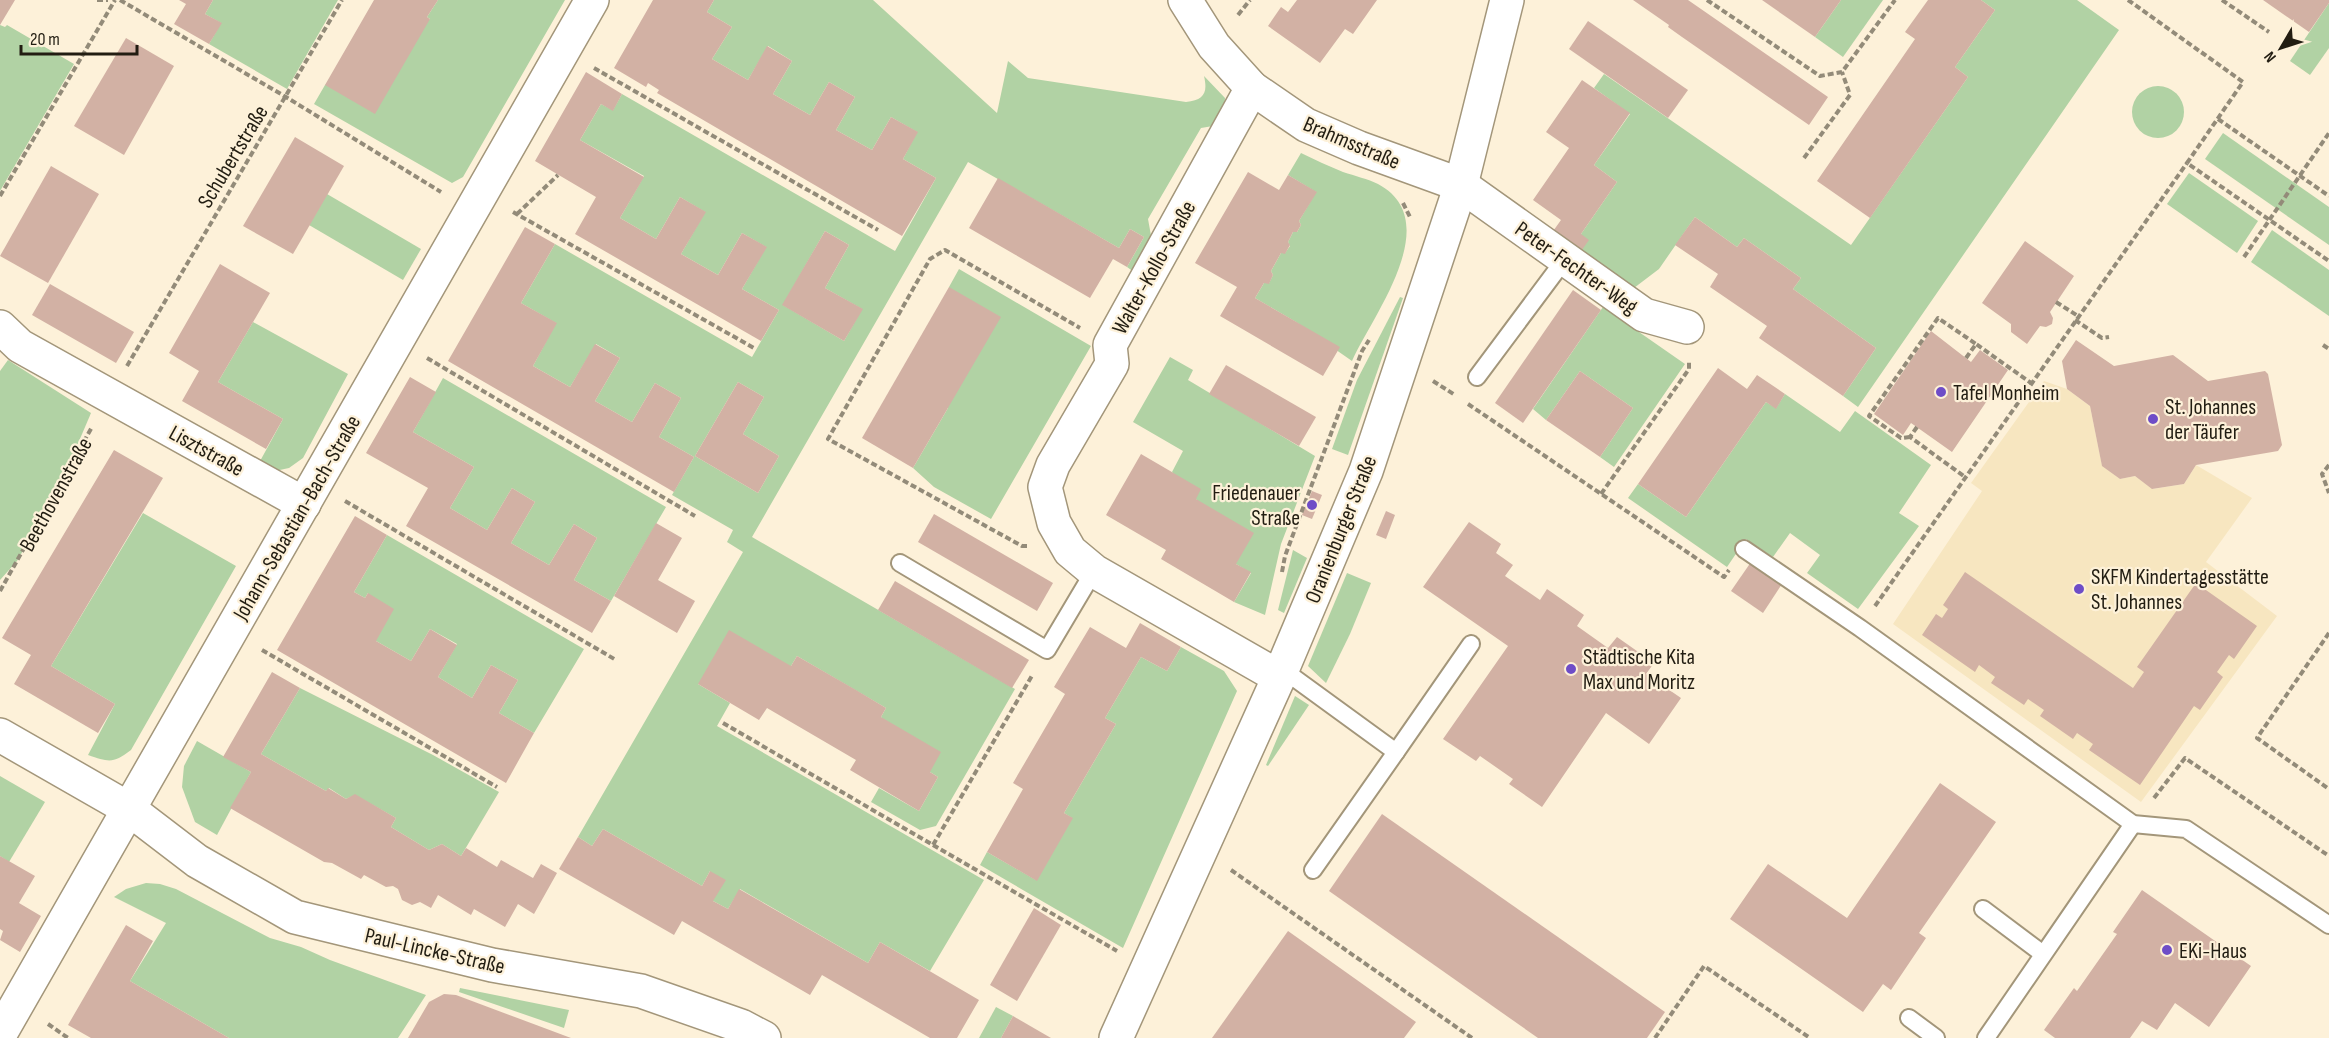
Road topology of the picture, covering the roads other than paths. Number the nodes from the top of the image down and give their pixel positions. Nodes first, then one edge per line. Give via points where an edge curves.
1 (592, 0) edge
2 (1185, 0) edge
3 (1507, 0) edge
4 (1252, 88) junction
5 (1461, 185) junction
6 (1565, 259) junction
7 (0, 327) edge
8 (1687, 327) road end
9 (1477, 377) dead end
10 (309, 494) junction
11 (1744, 549) road end
12 (1082, 561) junction
13 (900, 563) dead end
14 (1471, 644) dead end
15 (1280, 673) junction
16 (0, 735) edge
17 (1396, 752) junction
18 (129, 809) junction
19 (2133, 824) junction
20 (1313, 870) dead end
21 (1983, 909) dead end
22 (2329, 925) edge
23 (2043, 954) junction
24 (1909, 1018) dead end
25 (0, 1035) edge
26 (764, 1038) edge
27 (1116, 1038) edge
28 (1936, 1038) edge
29 (1986, 1038) edge

1 - 10 street, Johann-Sebastian-Bach-Straße
2 - 4 street, Brahmsstraße via 1214,46
3 - 5 street, Oranienburger Straße
4 - 5 street, Brahmsstraße via 1306,125
4 - 12 street, Walter-Kollo-Straße via 1110,345 1112,364 1053,465 1046,487 1054,523
5 - 6 street, Peter-Fechter-Weg
5 - 15 street, Oranienburger Straße via 1366,471
6 - 8 street, Peter-Fechter-Weg via 1644,315
6 - 9 lane
7 - 10 street, Lisztstraße via 20,346 109,396
10 - 18 street, Johann-Sebastian-Bach-Straße
11 - 19 lane
12 - 13 lane via 1047,650
12 - 15 street
14 - 17 lane
15 - 17 lane
15 - 27 street, Oranienburger Straße
16 - 18 street
17 - 20 lane
18 - 25 street, Johann-Sebastian-Bach-Straße
18 - 26 street, Paul-Lincke-Straße via 197,861 295,917 492,966 641,991
19 - 22 lane via 2186,829
19 - 23 lane
21 - 23 lane
23 - 29 lane
24 - 28 lane

